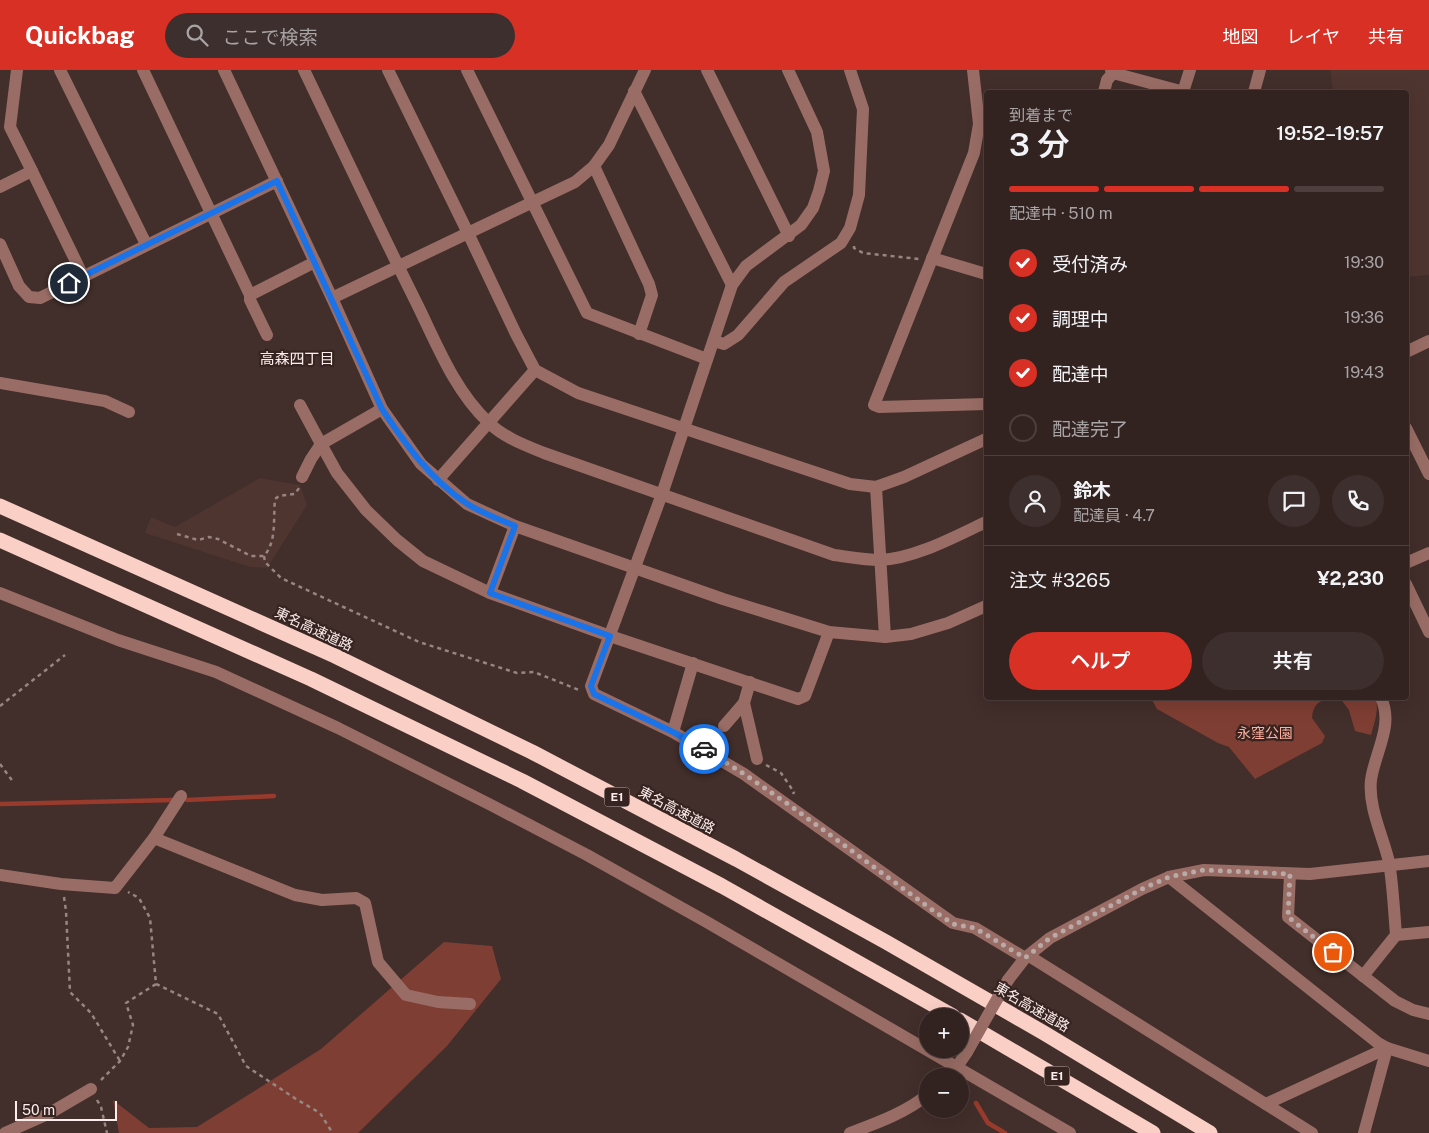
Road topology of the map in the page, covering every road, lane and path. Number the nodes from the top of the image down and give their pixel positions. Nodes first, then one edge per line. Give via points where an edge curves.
1 (18, 70) edge
2 (60, 70) edge
3 (143, 70) edge
4 (224, 70) edge
5 (304, 70) edge
6 (388, 70) edge
7 (467, 70) edge
8 (645, 70) edge
9 (707, 70) edge
10 (788, 70) edge
11 (850, 70) edge
12 (973, 70) edge
13 (1190, 70) edge
14 (1260, 70) edge
15 (1112, 72) edge
16 (1104, 90) edge
17 (1176, 90) edge
18 (1184, 90) edge
19 (1255, 90) edge
20 (634, 91) junction
21 (594, 166) junction
22 (32, 171) junction
23 (277, 181) junction
24 (0, 187) edge
25 (532, 202) junction
26 (211, 213) junction
27 (468, 233) junction
28 (789, 236) junction
29 (853, 242) dead end
30 (0, 244) edge
31 (146, 244) junction
32 (932, 259) junction
33 (315, 262) junction
34 (398, 267) junction
35 (984, 273) edge
36 (83, 276) junction
37 (732, 286) junction
38 (250, 295) junction
39 (332, 298) junction
40 (639, 334) junction
41 (267, 335) dead end
42 (714, 341) junction
43 (1429, 341) edge
44 (1409, 351) edge
45 (707, 359) junction
46 (535, 370) junction
47 (0, 383) edge
48 (984, 404) edge
49 (300, 405) dead end
50 (382, 409) junction
51 (129, 412) dead end
52 (488, 422) junction
53 (685, 429) junction
54 (1409, 434) edge
55 (984, 440) edge
56 (321, 444) junction
57 (1429, 474) edge
58 (302, 477) joint
59 (438, 480) junction
60 (876, 487) junction
61 (662, 494) junction
62 (0, 506) edge
63 (984, 523) edge
64 (515, 526) junction
65 (177, 534) dead end
66 (0, 540) edge
67 (1429, 552) edge
68 (264, 556) junction
69 (880, 560) junction
70 (1409, 562) edge
71 (634, 567) junction
72 (1409, 590) edge
73 (0, 593) edge
74 (490, 593) junction
75 (984, 609) edge
76 (828, 632) junction
77 (1429, 632) edge
78 (610, 636) junction
79 (886, 637) junction
80 (65, 655) dead end
81 (693, 663) junction
82 (750, 682) junction
83 (579, 690) dead end
84 (1382, 700) edge
85 (744, 703) junction
86 (0, 706) edge
87 (724, 726) dead end
88 (673, 732) junction
89 (757, 759) joint
90 (0, 764) edge
91 (14, 783) dead end
92 (181, 796) dead end
93 (788, 804) junction
94 (154, 838) junction
95 (1429, 861) edge
96 (1389, 865) junction
97 (1290, 874) junction
98 (0, 875) edge
99 (1169, 877) junction
100 (61, 884) junction
101 (115, 888) junction
102 (1429, 932) edge
103 (1396, 935) junction
104 (1027, 957) junction
105 (1363, 976) junction
106 (156, 984) junction
107 (470, 1004) dead end
108 (940, 1008) edge
109 (1429, 1014) edge
110 (969, 1025) edge
111 (1387, 1048) junction
112 (120, 1061) junction
113 (1429, 1061) edge
114 (945, 1068) edge
115 (954, 1068) edge
116 (969, 1081) edge
117 (91, 1089) junction
118 (919, 1101) edge
119 (1266, 1104) junction
120 (332, 1132) edge
121 (6, 1133) edge
122 (107, 1133) edge
123 (850, 1133) edge
124 (1070, 1133) edge
125 (1153, 1133) edge
126 (1210, 1133) edge
127 (1312, 1133) edge
128 (1364, 1133) edge

1 - 22 street via 10,127
2 - 31 street
3 - 26 street
4 - 23 street
5 - 34 street
6 - 27 street
7 - 25 street
8 - 20 street
9 - 28 street
10 - 28 street via 817,132 824,171 813,208
11 - 42 street via 863,109 859,195 850,228 841,243 784,282 738,335 724,344
12 - 32 street via 980,124 974,153
13 - 18 street
14 - 19 street
15 - 16 street
15 - 17 street
20 - 21 street
20 - 37 street
21 - 25 street via 575,182
21 - 40 street via 652,295
22 - 24 street
22 - 36 street
23 - 26 street
23 - 33 street
25 - 27 street
25 - 40 street via 587,313
26 - 31 street
26 - 38 street
27 - 34 street
27 - 46 street
28 - 37 street via 746,266
29 - 32 path via 854,248 863,253
30 - 36 street via 19,286 29,297 40,298
31 - 36 street
32 - 35 street
32 - 48 street via 874,405
33 - 38 street
33 - 39 street
34 - 39 street
34 - 52 street via 448,366 467,398
37 - 42 street
38 - 41 street
39 - 50 street
40 - 45 street
42 - 45 street
43 - 44 street
45 - 53 street
46 - 52 street
46 - 53 street via 578,393
47 - 51 street via 105,401
49 - 56 street
50 - 56 street
50 - 59 street via 421,464
52 - 59 street
52 - 61 street via 510,438 544,453
53 - 60 street via 850,484
53 - 61 street
54 - 57 street
55 - 60 street via 904,478
56 - 58 street
56 - 74 street via 337,473 360,503 397,540 423,561
58 - 68 path via 295,494 279,496 275,500 273,534 270,549
59 - 64 street via 467,504
60 - 69 street
61 - 69 street via 834,555
61 - 71 street
62 - 126 highway, 東名高速道路 / E1 via 335,656 541,757 886,942
63 - 69 street via 902,558
64 - 71 street
64 - 74 street
65 - 68 path via 198,540 218,538 251,556
66 - 108 highway, E1 via 310,679 522,781 722,886
67 - 70 street
68 - 83 path via 265,562 281,578 419,642 517,673 534,672
69 - 79 street
71 - 76 street
71 - 78 street
72 - 77 street
73 - 114 street via 118,640 216,672 338,728 587,855 706,921
74 - 78 street
75 - 79 street via 911,634
76 - 79 street
76 - 82 street via 805,696 798,699
78 - 81 street
78 - 88 street via 591,686 594,694
80 - 86 path
81 - 82 street
81 - 88 street
82 - 85 street
84 - 96 street via 1385,731 1371,780 1372,803
85 - 87 street
85 - 89 street
88 - 93 street
89 - 93 path via 781,772 794,792
90 - 91 path
92 - 94 street
93 - 104 street via 953,924 975,928
94 - 101 street
94 - 107 street via 295,895 322,900 356,898 365,903 378,962 406,995
95 - 96 street
96 - 97 street
96 - 103 street
97 - 99 street via 1204,870
97 - 105 street via 1288,917
98 - 100 street
99 - 104 street via 1050,938
99 - 111 street
100 - 101 street
100 - 112 path via 66,911 70,992 91,1013
101 - 106 path via 139,898 150,918
102 - 103 street
103 - 105 street
104 - 115 street, bridge via 1008,980
104 - 119 street
105 - 109 street via 1395,1001
106 - 112 path via 126,1003 133,1025 128,1047
106 - 120 path via 218,1014 246,1066 320,1113
110 - 125 highway, E1
111 - 113 street
111 - 119 street
111 - 128 street
112 - 117 path
116 - 124 street
117 - 121 street
117 - 122 path via 101,1107
118 - 123 street
119 - 127 street

